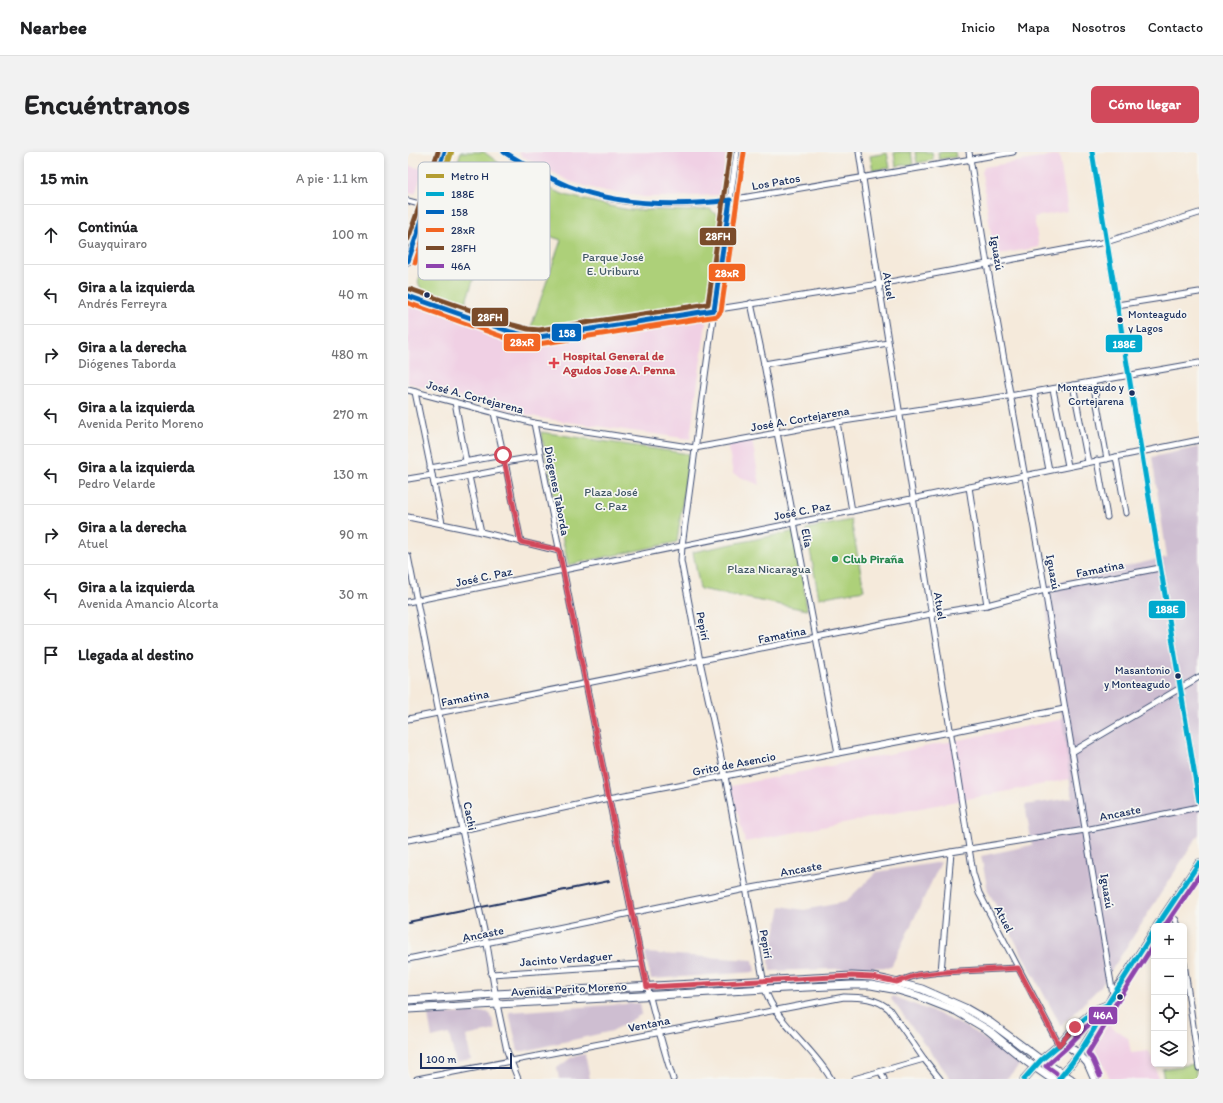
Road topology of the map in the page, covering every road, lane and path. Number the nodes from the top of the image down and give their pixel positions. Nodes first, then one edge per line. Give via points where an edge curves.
1 (445, 152) edge
2 (504, 152) edge
3 (737, 152) edge
4 (859, 152) edge
5 (969, 152) edge
6 (1013, 152) edge
7 (1092, 152) edge
8 (970, 159) junction
9 (442, 162) edge
10 (521, 162) edge
11 (863, 177) junction
12 (550, 179) edge
13 (730, 200) junction
14 (408, 202) edge
15 (418, 204) edge
16 (1199, 213) edge
17 (418, 232) edge
18 (1106, 242) junction
19 (408, 261) edge
20 (987, 264) junction
21 (879, 284) junction
22 (1199, 292) edge
23 (408, 296) edge
24 (751, 303) junction
25 (1117, 305) junction
26 (714, 310) junction
27 (888, 343) junction
28 (764, 364) junction
29 (1199, 364) edge
30 (1128, 376) junction
31 (1093, 382) junction
32 (1073, 385) junction
33 (1053, 389) junction
34 (408, 390) edge
35 (415, 392) junction
36 (1034, 392) junction
37 (1011, 395) junction
38 (455, 402) junction
39 (899, 412) junction
40 (494, 413) junction
41 (837, 422) junction
42 (534, 424) junction
43 (777, 433) junction
44 (1199, 440) edge
45 (695, 448) junction
46 (1141, 452) junction
47 (503, 455) junction
48 (540, 456) junction
49 (1116, 457) junction
50 (1107, 459) junction
51 (1097, 460) junction
52 (466, 461) junction
53 (505, 462) junction
54 (1088, 462) junction
55 (1068, 466) junction
56 (430, 468) junction
57 (506, 469) junction
58 (1048, 470) junction
59 (432, 475) junction
60 (1025, 475) junction
61 (469, 476) junction
62 (408, 479) edge
63 (434, 483) junction
64 (969, 487) junction
65 (913, 498) junction
66 (852, 511) junction
67 (1126, 513) dead end
68 (408, 517) edge
69 (1107, 517) dead end
70 (794, 522) junction
71 (442, 523) junction
72 (481, 532) junction
73 (521, 542) junction
74 (682, 546) junction
75 (559, 550) junction
76 (408, 556) edge
77 (1160, 568) junction
78 (564, 570) junction
79 (1045, 590) junction
80 (417, 601) junction
81 (408, 602) edge
82 (987, 606) junction
83 (931, 614) junction
84 (816, 638) junction
85 (700, 661) junction
86 (1199, 677) edge
87 (586, 684) junction
88 (1180, 688) junction
89 (1064, 709) junction
90 (439, 714) junction
91 (408, 719) edge
92 (950, 732) junction
93 (1072, 752) junction
94 (838, 753) junction
95 (725, 776) junction
96 (608, 798) junction
97 (1199, 801) edge
98 (1199, 807) edge
99 (462, 830) junction
100 (1085, 830) junction
101 (408, 840) edge
102 (969, 849) junction
103 (951, 852) junction
104 (1199, 863) edge
105 (746, 889) junction
106 (1167, 912) junction
107 (632, 913) junction
108 (1159, 923) edge
109 (1177, 923) edge
110 (1151, 936) edge
111 (487, 944) junction
112 (408, 959) edge
113 (642, 964) junction
114 (1018, 968) junction
115 (942, 972) junction
116 (491, 974) junction
117 (763, 980) junction
118 (897, 982) junction
119 (1187, 984) edge
120 (647, 987) junction
121 (765, 989) junction
122 (495, 994) junction
123 (1113, 995) junction
124 (649, 996) junction
125 (408, 1000) edge
126 (497, 1004) junction
127 (1107, 1005) junction
128 (408, 1009) edge
129 (775, 1009) junction
130 (659, 1032) junction
131 (1059, 1045) junction
132 (1079, 1054) junction
133 (924, 1059) junction
134 (1041, 1060) junction
135 (511, 1061) junction
136 (1035, 1067) junction
137 (1199, 1068) edge
138 (881, 1072) junction
139 (1061, 1077) edge
140 (417, 1079) edge
141 (518, 1079) edge
142 (673, 1079) edge
143 (831, 1079) edge
144 (854, 1079) edge
145 (884, 1079) edge
146 (940, 1079) edge
147 (1024, 1079) edge
148 (1052, 1079) edge
149 (1071, 1079) edge
150 (1094, 1079) edge

1 - 9 main road
2 - 10 street, Los Patos
3 - 13 street, Pepirí
4 - 11 street, Atuel
5 - 8 street, Iguazú
6 - 8 street, Los Patos
7 - 18 street
8 - 11 street, Los Patos
8 - 20 street, Iguazú
11 - 13 street, Los Patos
11 - 21 street, Atuel
12 - 13 street, Los Patos via 593,195 620,200 654,204
13 - 26 street, Pepirí
14 - 15 street
16 - 18 street
17 - 19 main road
18 - 20 street
18 - 25 street
20 - 21 street
20 - 37 street, Iguazú
21 - 24 street
21 - 27 street, Atuel
22 - 25 street
23 - 26 street via 512,332 539,337
24 - 26 street
24 - 28 street, Elía
25 - 30 street
26 - 45 street, Pepirí
27 - 28 street
27 - 39 street, Atuel
28 - 43 street, Elía
29 - 30 street, José A. Cortejarena
30 - 31 street, José A. Cortejarena
30 - 46 street
31 - 32 street, José A. Cortejarena
31 - 50 street
32 - 33 street, José A. Cortejarena
32 - 54 street
33 - 36 street, José A. Cortejarena
33 - 55 street
34 - 35 street, José A. Cortejarena
35 - 38 street, José A. Cortejarena
35 - 56 street
36 - 37 street, José A. Cortejarena
36 - 58 street
37 - 39 street, José A. Cortejarena
37 - 60 street, Iguazú
38 - 40 street, José A. Cortejarena
38 - 52 street
39 - 41 street, José A. Cortejarena
39 - 65 street, Atuel
40 - 42 street, José A. Cortejarena
40 - 47 street
41 - 43 street, José A. Cortejarena
41 - 66 street
42 - 45 street, José A. Cortejarena
42 - 48 street, Diógenes Taborda
43 - 45 street, José A. Cortejarena
43 - 70 street, Elía
44 - 46 street, José C. Paz
45 - 74 street, Pepirí
46 - 49 street, José C. Paz
46 - 77 street
47 - 52 street
47 - 53 street
48 - 53 street
48 - 75 street, Diógenes Taborda
49 - 50 street, José C. Paz
49 - 67 street
50 - 51 street, José C. Paz
51 - 54 street, José C. Paz
51 - 69 street
52 - 56 street
53 - 57 street
54 - 55 street, José C. Paz
55 - 58 street, José C. Paz
56 - 59 street
57 - 61 street
57 - 73 street
58 - 60 street, José C. Paz
59 - 62 street
59 - 63 street
60 - 64 street, José C. Paz
60 - 79 street, Iguazú
61 - 63 street
61 - 72 street
63 - 71 street
64 - 65 street, José C. Paz
64 - 82 street
65 - 66 street, José C. Paz
65 - 83 street, Atuel
66 - 70 street, José C. Paz
68 - 71 street
70 - 74 street, José C. Paz
70 - 84 street, Elía
71 - 72 street
72 - 73 street
73 - 75 street
74 - 78 street, José C. Paz
74 - 85 street, Pepirí via 682,569
75 - 78 street, Diógenes Taborda
76 - 80 street, Cachi
77 - 79 street, Famatina
77 - 88 street
78 - 80 street, José C. Paz
78 - 87 street, Diógenes Taborda
79 - 82 street, Famatina
79 - 89 street, Iguazú
80 - 81 street, José C. Paz
80 - 90 street, Cachi
82 - 83 street, Famatina
83 - 84 street, Famatina
83 - 92 street, Atuel
84 - 85 street, Famatina
84 - 94 street, Elía
85 - 87 street, Famatina
85 - 95 street, Pepirí
86 - 88 street
87 - 90 street, Famatina
87 - 96 street, Diógenes Taborda
88 - 93 street
88 - 97 street
89 - 92 street, Grito de Asencio
89 - 93 street, Iguazú
90 - 91 street, Famatina
90 - 99 street, Cachi
92 - 94 street, Grito de Asencio
92 - 102 street, Atuel
93 - 100 street, Iguazú
94 - 95 street, Grito de Asencio
95 - 96 street, Grito de Asencio
95 - 105 street, Pepirí
96 - 99 street, Grito de Asencio
96 - 107 street, Diógenes Taborda
98 - 100 street, Ancaste
99 - 101 street, Grito de Asencio
99 - 111 street, Cachi
100 - 102 street, Ancaste
100 - 123 street, Iguazú
102 - 103 street, Ancaste
102 - 114 street, Atuel via 979,893
103 - 105 street, Ancaste
103 - 115 street
104 - 106 main road
105 - 107 street, Ancaste
105 - 117 street, Pepirí
106 - 108 main road
106 - 109 street
107 - 111 street, Ancaste
107 - 113 street, Diógenes Taborda
110 - 123 main road
111 - 112 street, Ancaste
111 - 116 street, Cachi
113 - 116 street, Jacinto Verdaguer
113 - 120 street, Diógenes Taborda
114 - 115 street
114 - 131 street, Atuel
115 - 118 street via 917,975
116 - 122 street, Cachi
117 - 118 main road, Avenida Perito Moreno via 852,976
117 - 120 main road, Avenida Perito Moreno
117 - 121 street, Pepirí
118 - 134 main road, Avenida Perito Moreno via 965,1008 991,1023
119 - 137 street
120 - 122 main road, Avenida Perito Moreno
120 - 124 street, Diógenes Taborda
121 - 124 main road, Avenida Perito Moreno
121 - 129 street, Pepirí
121 - 136 main road, Avenida Perito Moreno via 870,985 898,990 956,1011 988,1030
122 - 125 main road, Avenida Perito Moreno
122 - 126 street, Cachi
123 - 127 main road
124 - 126 main road, Avenida Perito Moreno
124 - 130 street, Diógenes Taborda
126 - 128 main road, Avenida Perito Moreno
126 - 135 street, Cachi
127 - 131 main road via 1095,1010
127 - 132 main road
129 - 130 street, Ventana
129 - 133 street, Ventana via 844,997 873,999 889,1009
129 - 143 street, Pepirí
130 - 135 street, Ventana
130 - 142 street, Diógenes Taborda
131 - 132 main road via 1068,1046
131 - 134 main road
132 - 139 main road
132 - 150 street via 1087,1063
133 - 138 street
133 - 146 street
134 - 136 main road
134 - 139 main road, Avenida Perito Moreno
135 - 140 street, Ventana
135 - 141 street, Cachi
136 - 147 main road
136 - 148 main road, Avenida Perito Moreno
138 - 144 street
138 - 145 street
139 - 149 main road, Avenida Perito Moreno

